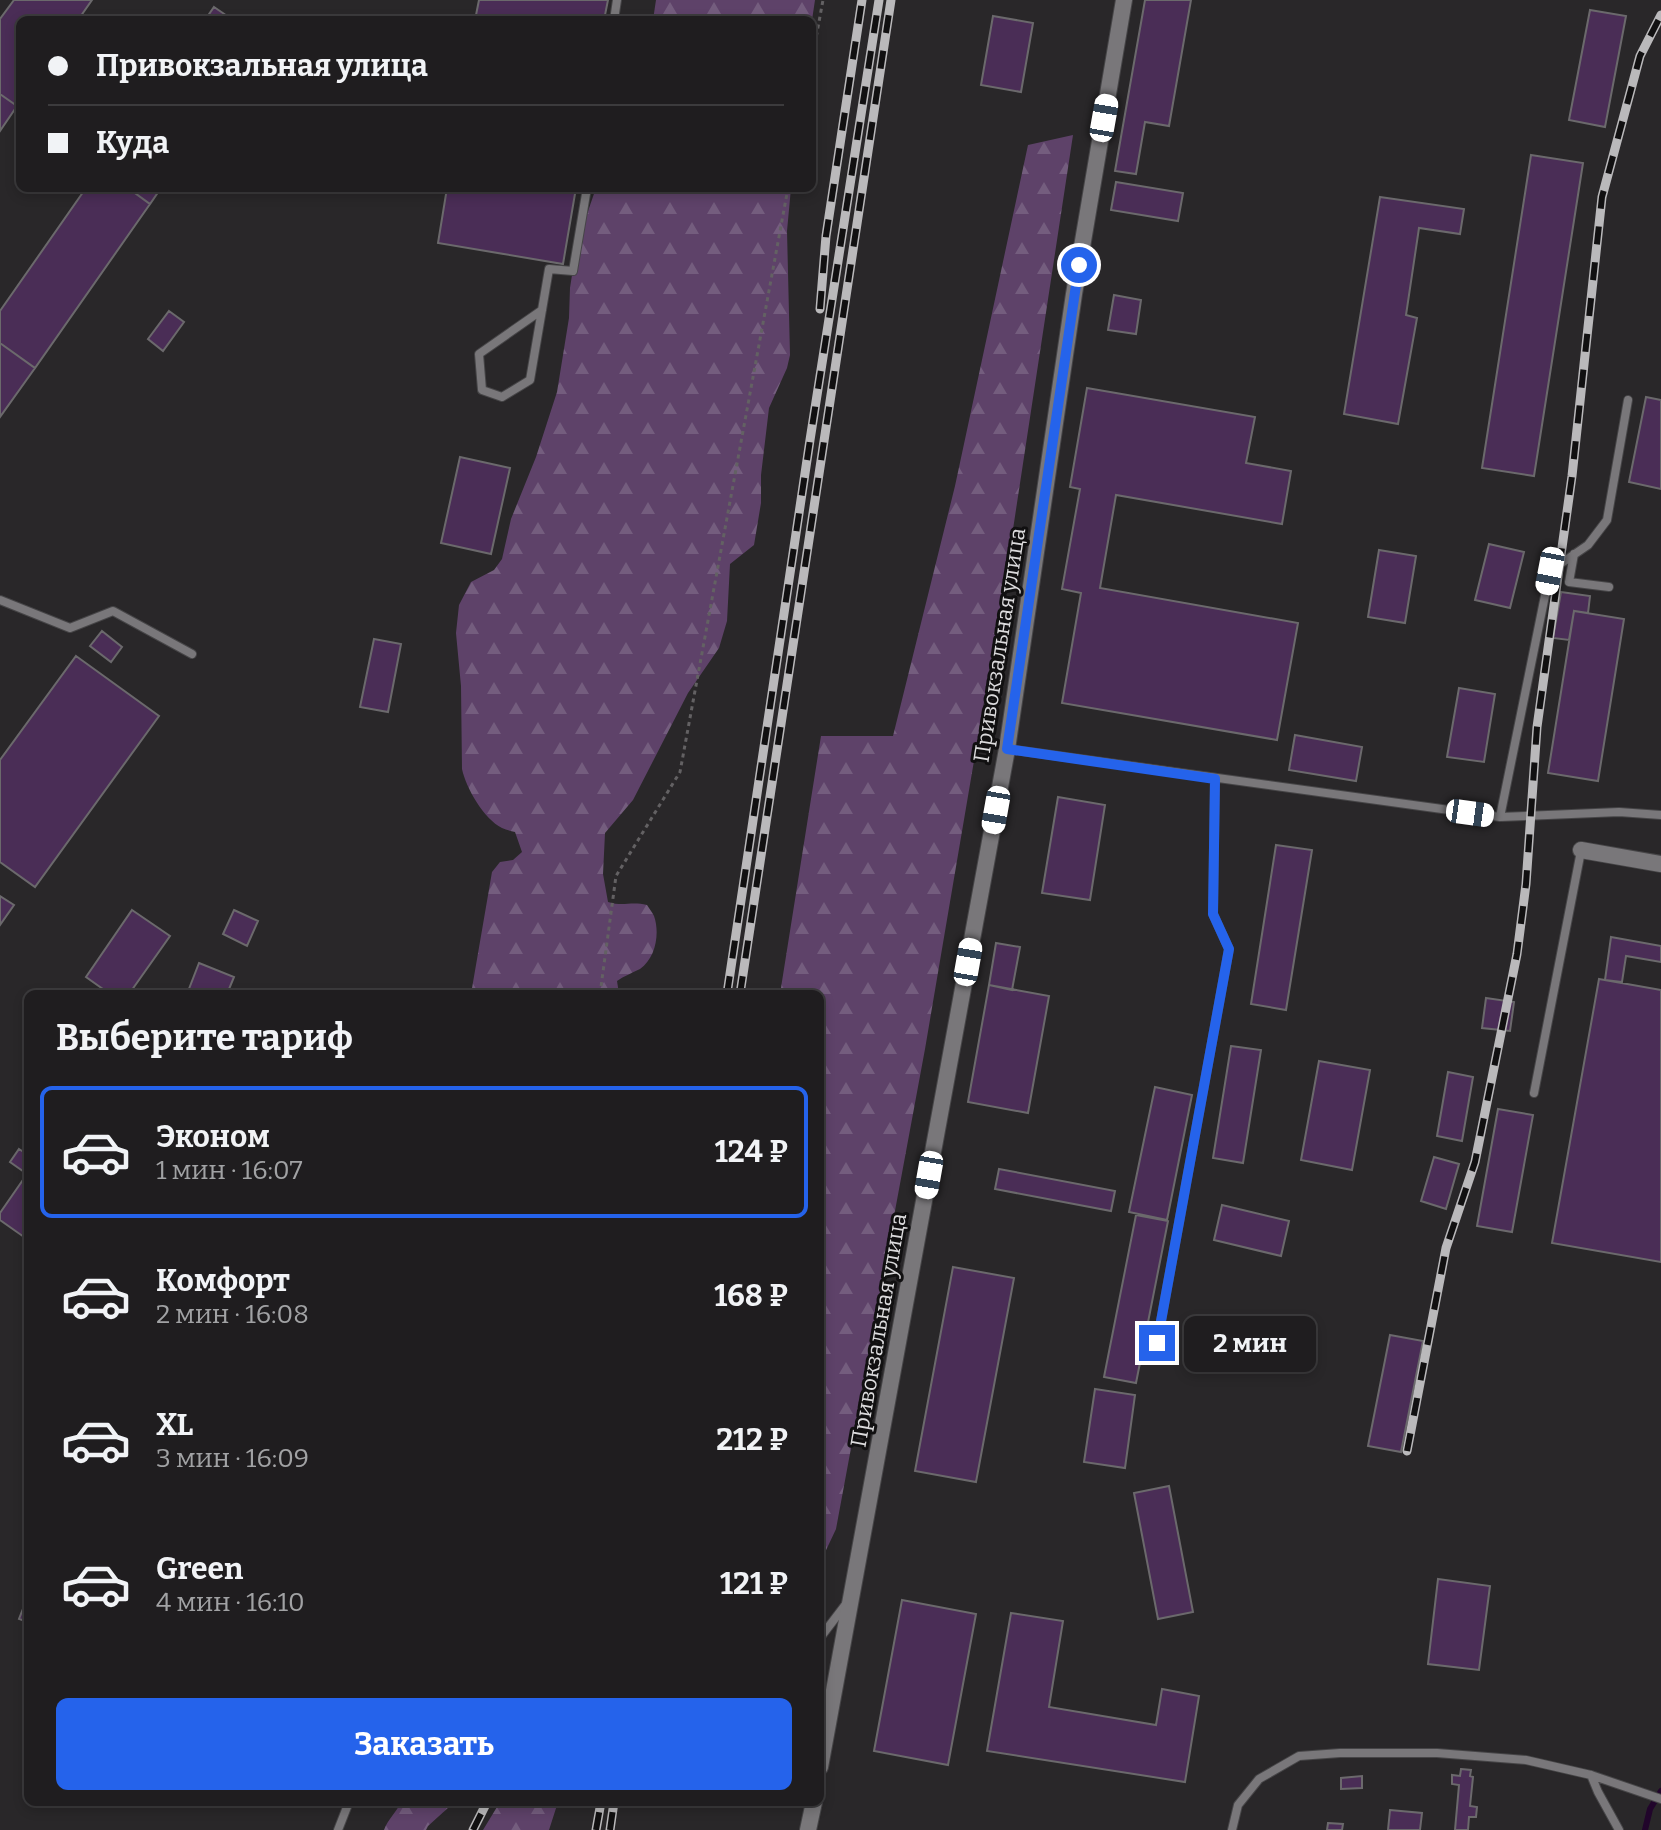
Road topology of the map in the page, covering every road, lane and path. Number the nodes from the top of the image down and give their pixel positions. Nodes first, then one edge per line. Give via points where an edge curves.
1 (823, 0) edge
2 (1124, 0) edge
3 (816, 38) edge
4 (586, 192) edge
5 (787, 192) edge
6 (542, 310) junction
7 (1628, 400) dead end
8 (1574, 554) junction
9 (1609, 587) dead end
10 (0, 600) edge
11 (192, 654) dead end
12 (1007, 749) junction
13 (1215, 779) junction
14 (1661, 815) edge
15 (1500, 817) junction
16 (1581, 850) joint
17 (1661, 864) edge
18 (601, 990) edge
19 (1534, 1093) dead end
20 (1157, 1343) dead end
21 (852, 1596) junction
22 (824, 1633) edge
23 (824, 1746) edge
24 (1591, 1775) junction
25 (1661, 1799) edge
26 (347, 1806) edge
27 (813, 1806) edge
28 (338, 1830) edge
29 (808, 1830) edge
30 (1232, 1830) edge
31 (1619, 1830) edge

1 - 3 path
2 - 12 street, Привокзальная улица via 1074,294
4 - 6 lane via 573,271 549,269
5 - 18 path via 680,772 616,876
6 - 6 lane via 530,380 502,397 482,390 479,354
7 - 8 lane via 1607,520
8 - 9 lane via 1569,582
8 - 15 lane via 1550,571
10 - 11 lane via 70,628 113,611
12 - 13 lane
12 - 21 street, Привокзальная улица
13 - 15 lane
13 - 20 lane via 1213,914 1229,949
14 - 15 lane
16 - 17 street
16 - 19 lane
21 - 22 lane
21 - 23 street, Привокзальная улица
24 - 25 lane
24 - 30 lane via 1526,1760 1437,1753 1299,1756 1259,1779 1238,1805
24 - 31 lane
26 - 28 lane
27 - 29 street

